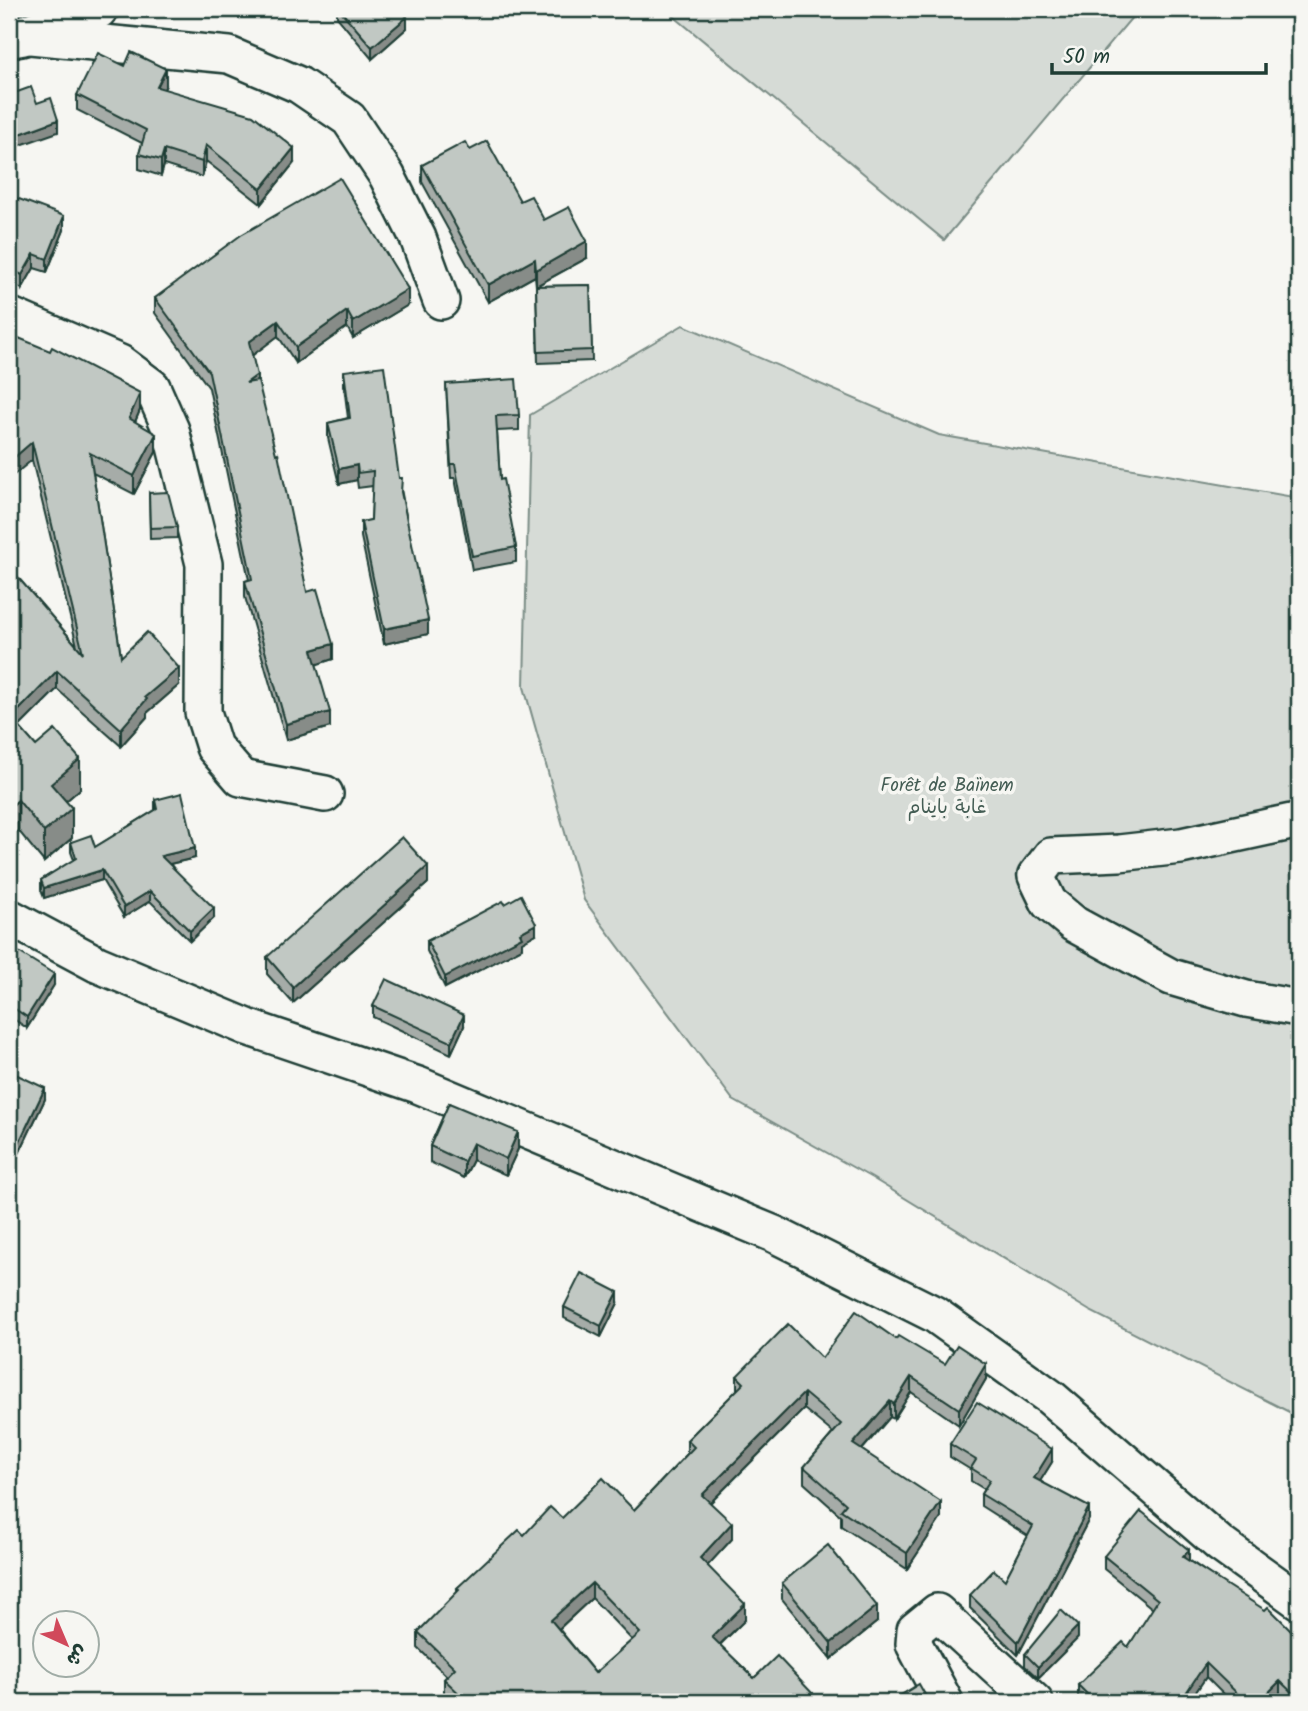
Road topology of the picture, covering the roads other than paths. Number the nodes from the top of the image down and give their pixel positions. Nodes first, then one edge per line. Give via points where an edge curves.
1 (98, 9) edge
2 (13, 32) edge
3 (441, 302) dead end
4 (9, 315) edge
5 (325, 794) dead end
6 (1299, 822) edge
7 (9, 917) edge
8 (1299, 1008) edge
9 (1299, 1601) edge
10 (945, 1702) edge
11 (1035, 1702) edge

1 - 2 main road
2 - 3 street via 229,55 299,85 349,119 387,176 418,238
4 - 5 street via 120,363 152,387 171,430 204,564 204,712 214,747 241,778
6 - 8 street via 1181,846 1051,856 1037,876 1049,903 1074,924 1171,977 1246,999
7 - 9 street via 97,964 247,1027 418,1085 774,1234 934,1314 1049,1396 1220,1544
10 - 11 street via 914,1644 915,1630 937,1612

